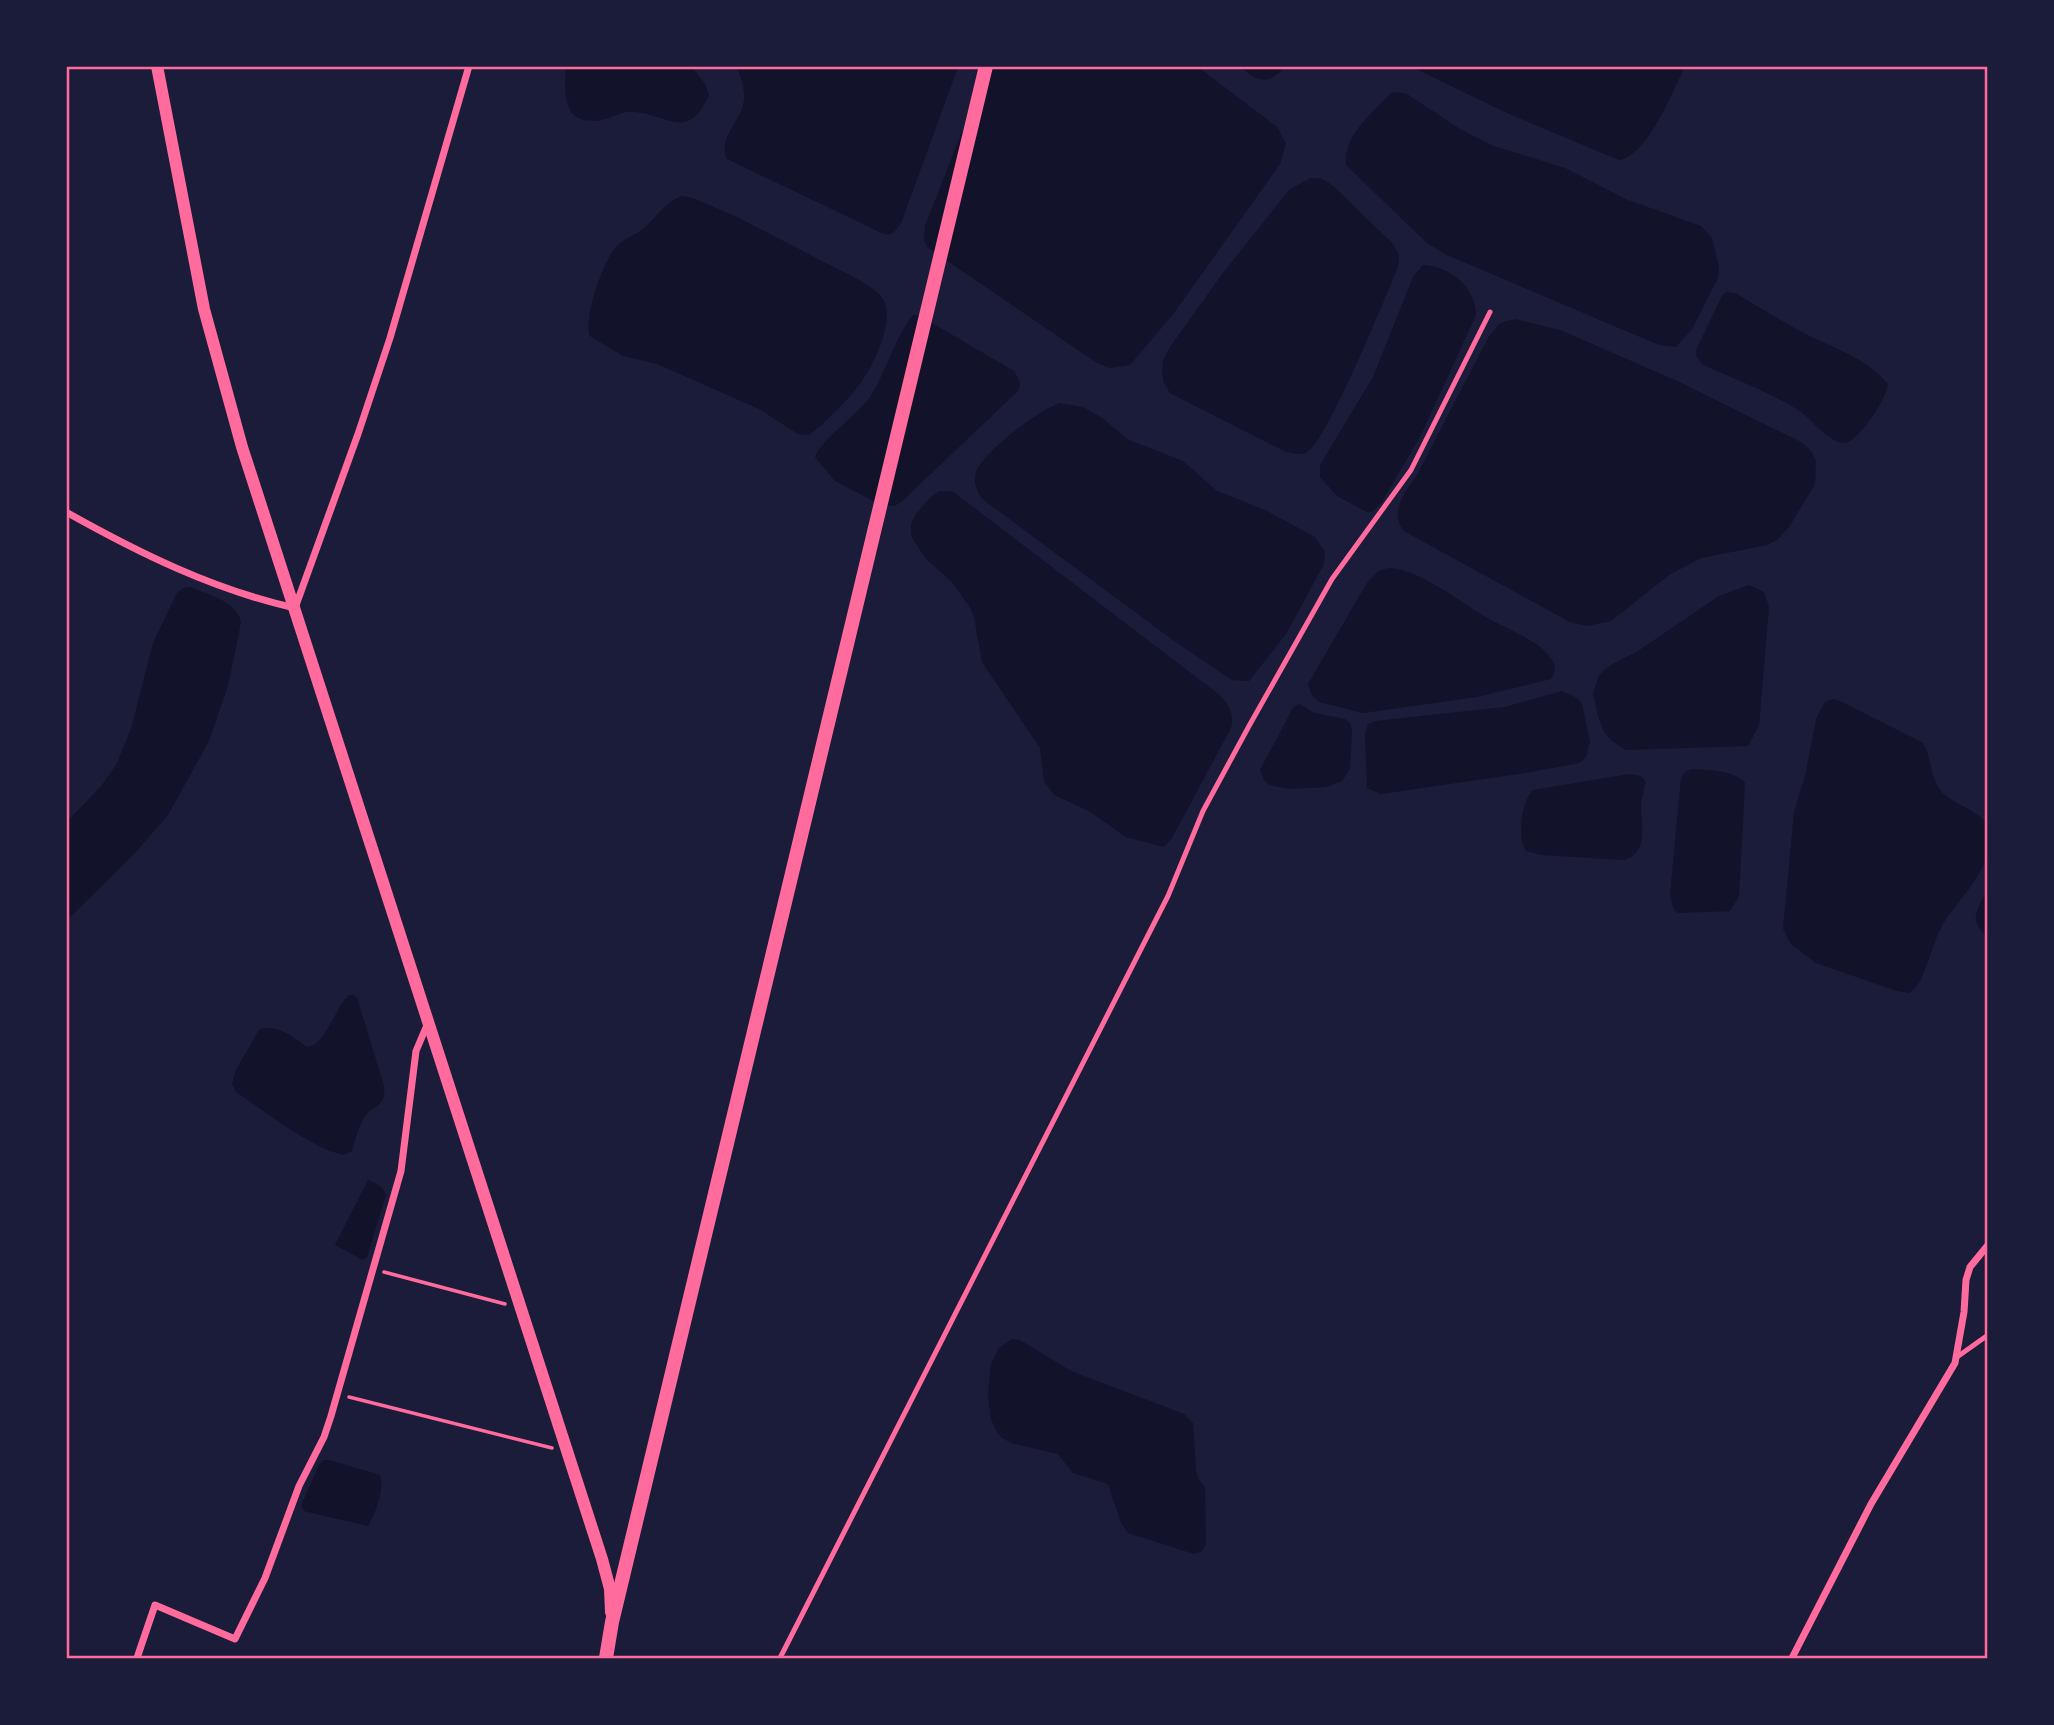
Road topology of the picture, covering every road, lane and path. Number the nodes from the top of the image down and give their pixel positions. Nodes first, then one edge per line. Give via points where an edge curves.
1 (157, 66) edge
2 (469, 66) edge
3 (986, 66) edge
4 (1490, 312) dead end
5 (66, 512) edge
6 (295, 608) junction
7 (428, 1024) junction
8 (1987, 1245) edge
9 (373, 1269) junction
10 (521, 1309) junction
11 (1987, 1335) edge
12 (1957, 1357) junction
13 (338, 1394) junction
14 (567, 1452) junction
15 (611, 1622) junction
16 (137, 1658) edge
17 (606, 1658) edge
18 (780, 1658) edge
19 (1792, 1658) edge

1 - 6 street via 204,309 242,447
2 - 6 street via 390,338
3 - 15 main road
4 - 18 lane via 1411,470 1332,579 1203,811 1168,896
5 - 6 street via 202,579 256,600
6 - 7 street
7 - 9 street via 416,1051 401,1171
7 - 10 street
8 - 12 street via 1966,1280
9 - 10 path
9 - 13 street
10 - 14 street
11 - 12 lane
12 - 19 street via 1871,1504
13 - 14 path
13 - 16 street via 265,1578 235,1639 155,1605
14 - 15 street via 607,1574
15 - 17 main road

